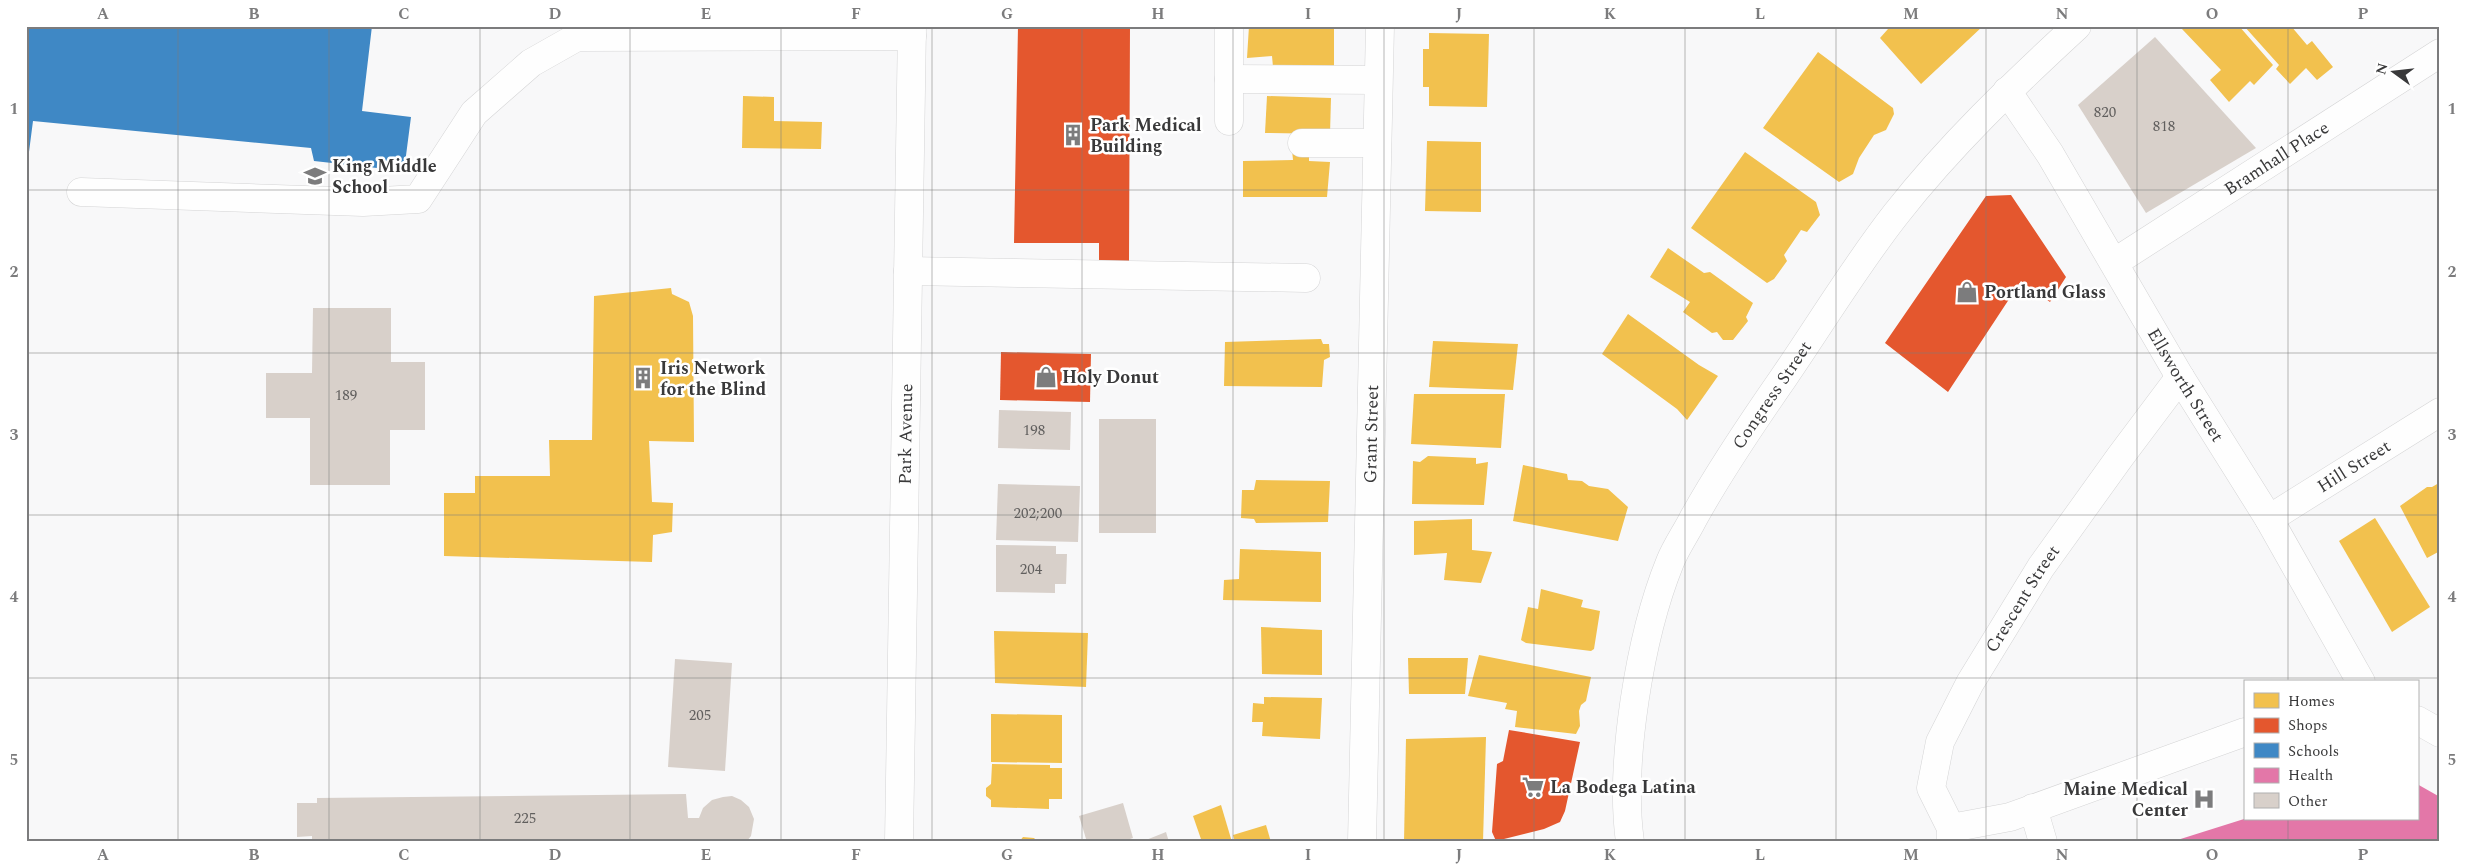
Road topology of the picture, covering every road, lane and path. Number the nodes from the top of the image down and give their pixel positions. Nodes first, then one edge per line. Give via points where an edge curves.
1 (1229, 26) edge
2 (1380, 26) edge
3 (2077, 26) edge
4 (912, 31) edge
5 (2440, 53) edge
6 (1229, 80) junction
7 (1378, 80) junction
8 (2007, 91) junction
9 (1229, 121) dead end
10 (1302, 143) dead end
11 (1377, 143) junction
12 (81, 192) dead end
13 (2114, 262) junction
14 (908, 271) junction
15 (1306, 278) dead end
16 (2180, 378) junction
17 (2440, 412) edge
18 (2269, 519) junction
19 (2360, 680) edge
20 (2418, 721) edge
21 (2244, 732) edge
22 (2440, 733) edge
23 (2033, 808) junction
24 (1951, 835) edge
25 (898, 842) edge
26 (1362, 842) edge
27 (1630, 842) edge
28 (2043, 842) edge

1 - 6 street
2 - 7 street, Grant Street
3 - 8 street, Congress Street
4 - 12 street via 577,37 531,64 474,113 418,199 364,202
4 - 14 street, Park Avenue
5 - 13 street, Bramhall Place
6 - 7 street
6 - 9 street
7 - 11 street, Grant Street
8 - 13 street, Ellsworth Street via 2050,154
8 - 27 street, Congress Street via 1939,162 1895,215 1740,440 1670,561 1650,626 1636,693 1628,762
10 - 11 street
11 - 26 street, Grant Street
13 - 16 street, Ellsworth Street
14 - 15 street
14 - 25 street, Park Avenue
16 - 18 street, Ellsworth Street
16 - 24 street, Crescent Street via 2041,567 1970,683 1944,734 1931,788
17 - 18 street, Hill Street
18 - 19 street, Ellsworth Street
20 - 22 street
21 - 23 street
23 - 24 street
23 - 28 street

